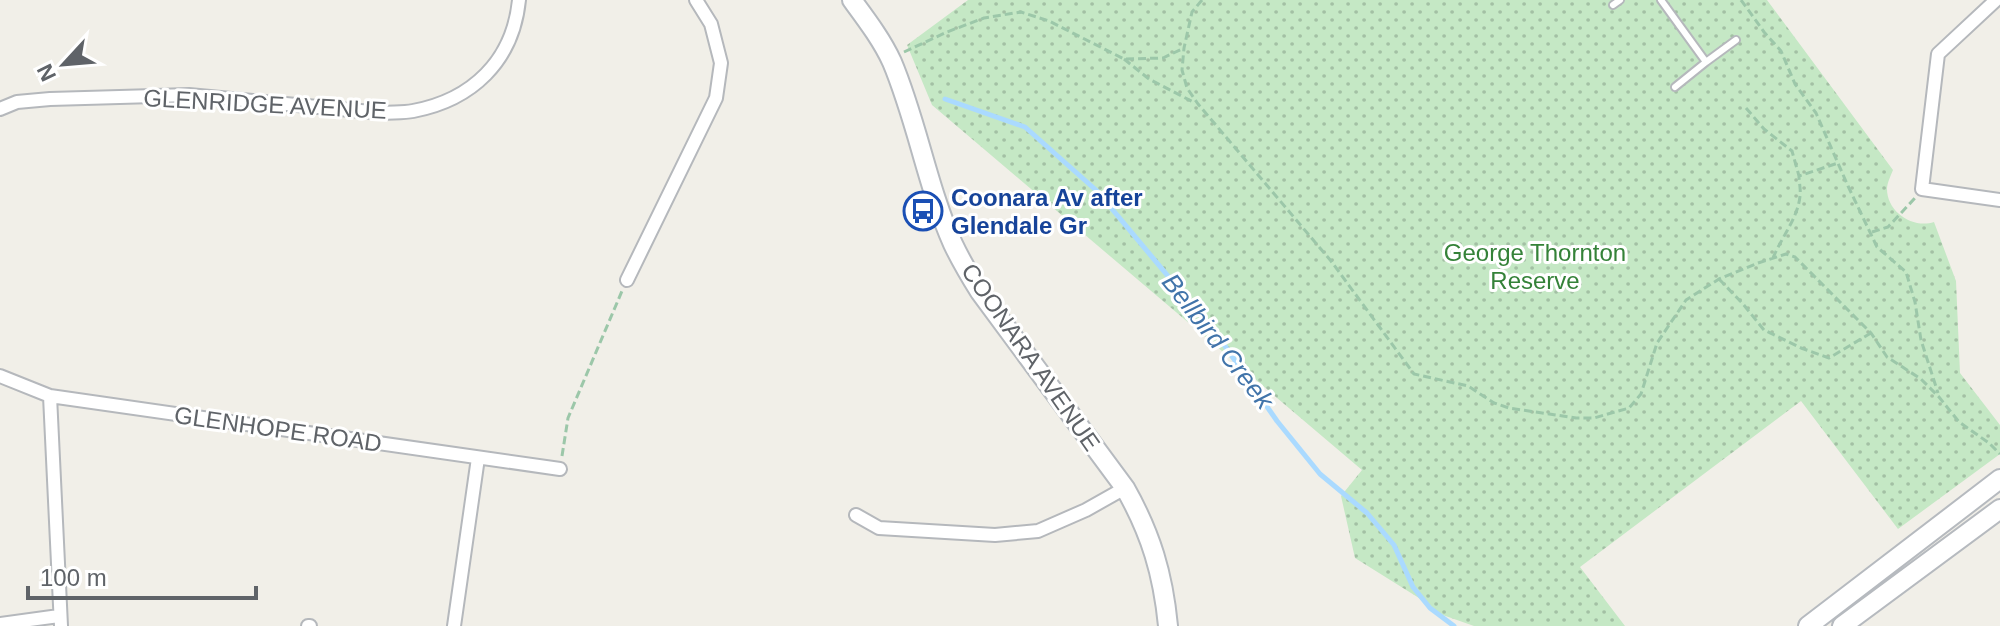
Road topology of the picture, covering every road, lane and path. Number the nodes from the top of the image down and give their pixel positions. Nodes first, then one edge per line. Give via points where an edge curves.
1 (519, 0) edge
2 (696, 0) edge
3 (852, 0) edge
4 (1202, 0) edge
5 (1620, 0) edge
6 (1661, 0) edge
7 (1741, 0) edge
8 (1996, 0) edge
9 (1613, 5) dead end
10 (1736, 40) dead end
11 (1184, 48) junction
12 (890, 59) junction
13 (1124, 59) junction
14 (1706, 62) junction
15 (1675, 87) dead end
16 (1198, 104) junction
17 (1746, 108) dead end
18 (0, 109) edge
19 (1838, 163) junction
20 (1799, 176) junction
21 (1922, 189) junction
22 (2000, 200) edge
23 (1871, 233) junction
24 (1773, 259) junction
25 (1719, 279) junction
26 (627, 280) joint
27 (1871, 333) junction
28 (0, 376) edge
29 (50, 396) junction
30 (1939, 397) junction
31 (2000, 454) edge
32 (478, 458) junction
33 (560, 469) joint
34 (2000, 479) edge
35 (1125, 488) junction
36 (2000, 509) edge
37 (856, 515) dead end
38 (60, 621) edge
39 (0, 624) edge
40 (454, 626) edge
41 (1168, 626) edge
42 (1808, 626) edge
43 (1842, 626) edge

1 - 18 street, GLENRIDGE AVENUE via 511,37 496,65 472,87 441,104 411,111 382,113 189,95 50,99
2 - 26 street via 711,24 721,63 716,98
3 - 12 street, COONARA AVENUE
4 - 11 path via 1192,12
5 - 9 lane
6 - 14 lane
7 - 19 path via 1781,51
8 - 21 street via 1938,54
10 - 14 lane
11 - 13 path via 1163,58
11 - 16 path via 1182,70
12 - 13 path via 984,18 1021,12
12 - 35 street, COONARA AVENUE via 952,243 980,292
13 - 16 path via 1149,79
14 - 15 lane
16 - 25 path via 1331,261 1414,374 1468,386 1494,403 1576,418 1629,408 1641,394 1657,343 1686,300
17 - 20 path via 1792,151
19 - 20 path
19 - 23 path
20 - 24 path via 1793,220
21 - 22 street
21 - 23 path via 1888,227
23 - 30 path via 1877,247 1906,272
24 - 25 path
24 - 27 path via 1795,257
25 - 27 path via 1764,330 1829,358
26 - 33 path via 568,418
27 - 30 path via 1887,357
28 - 29 street, GLENHOPE ROAD
29 - 32 street, GLENHOPE ROAD
29 - 38 street
30 - 31 path via 1959,422
32 - 33 street, GLENHOPE ROAD
32 - 40 street
34 - 42 street
35 - 37 street via 1038,531 995,535 879,528
35 - 41 street, COONARA AVENUE via 1159,566
36 - 43 street
38 - 39 street

